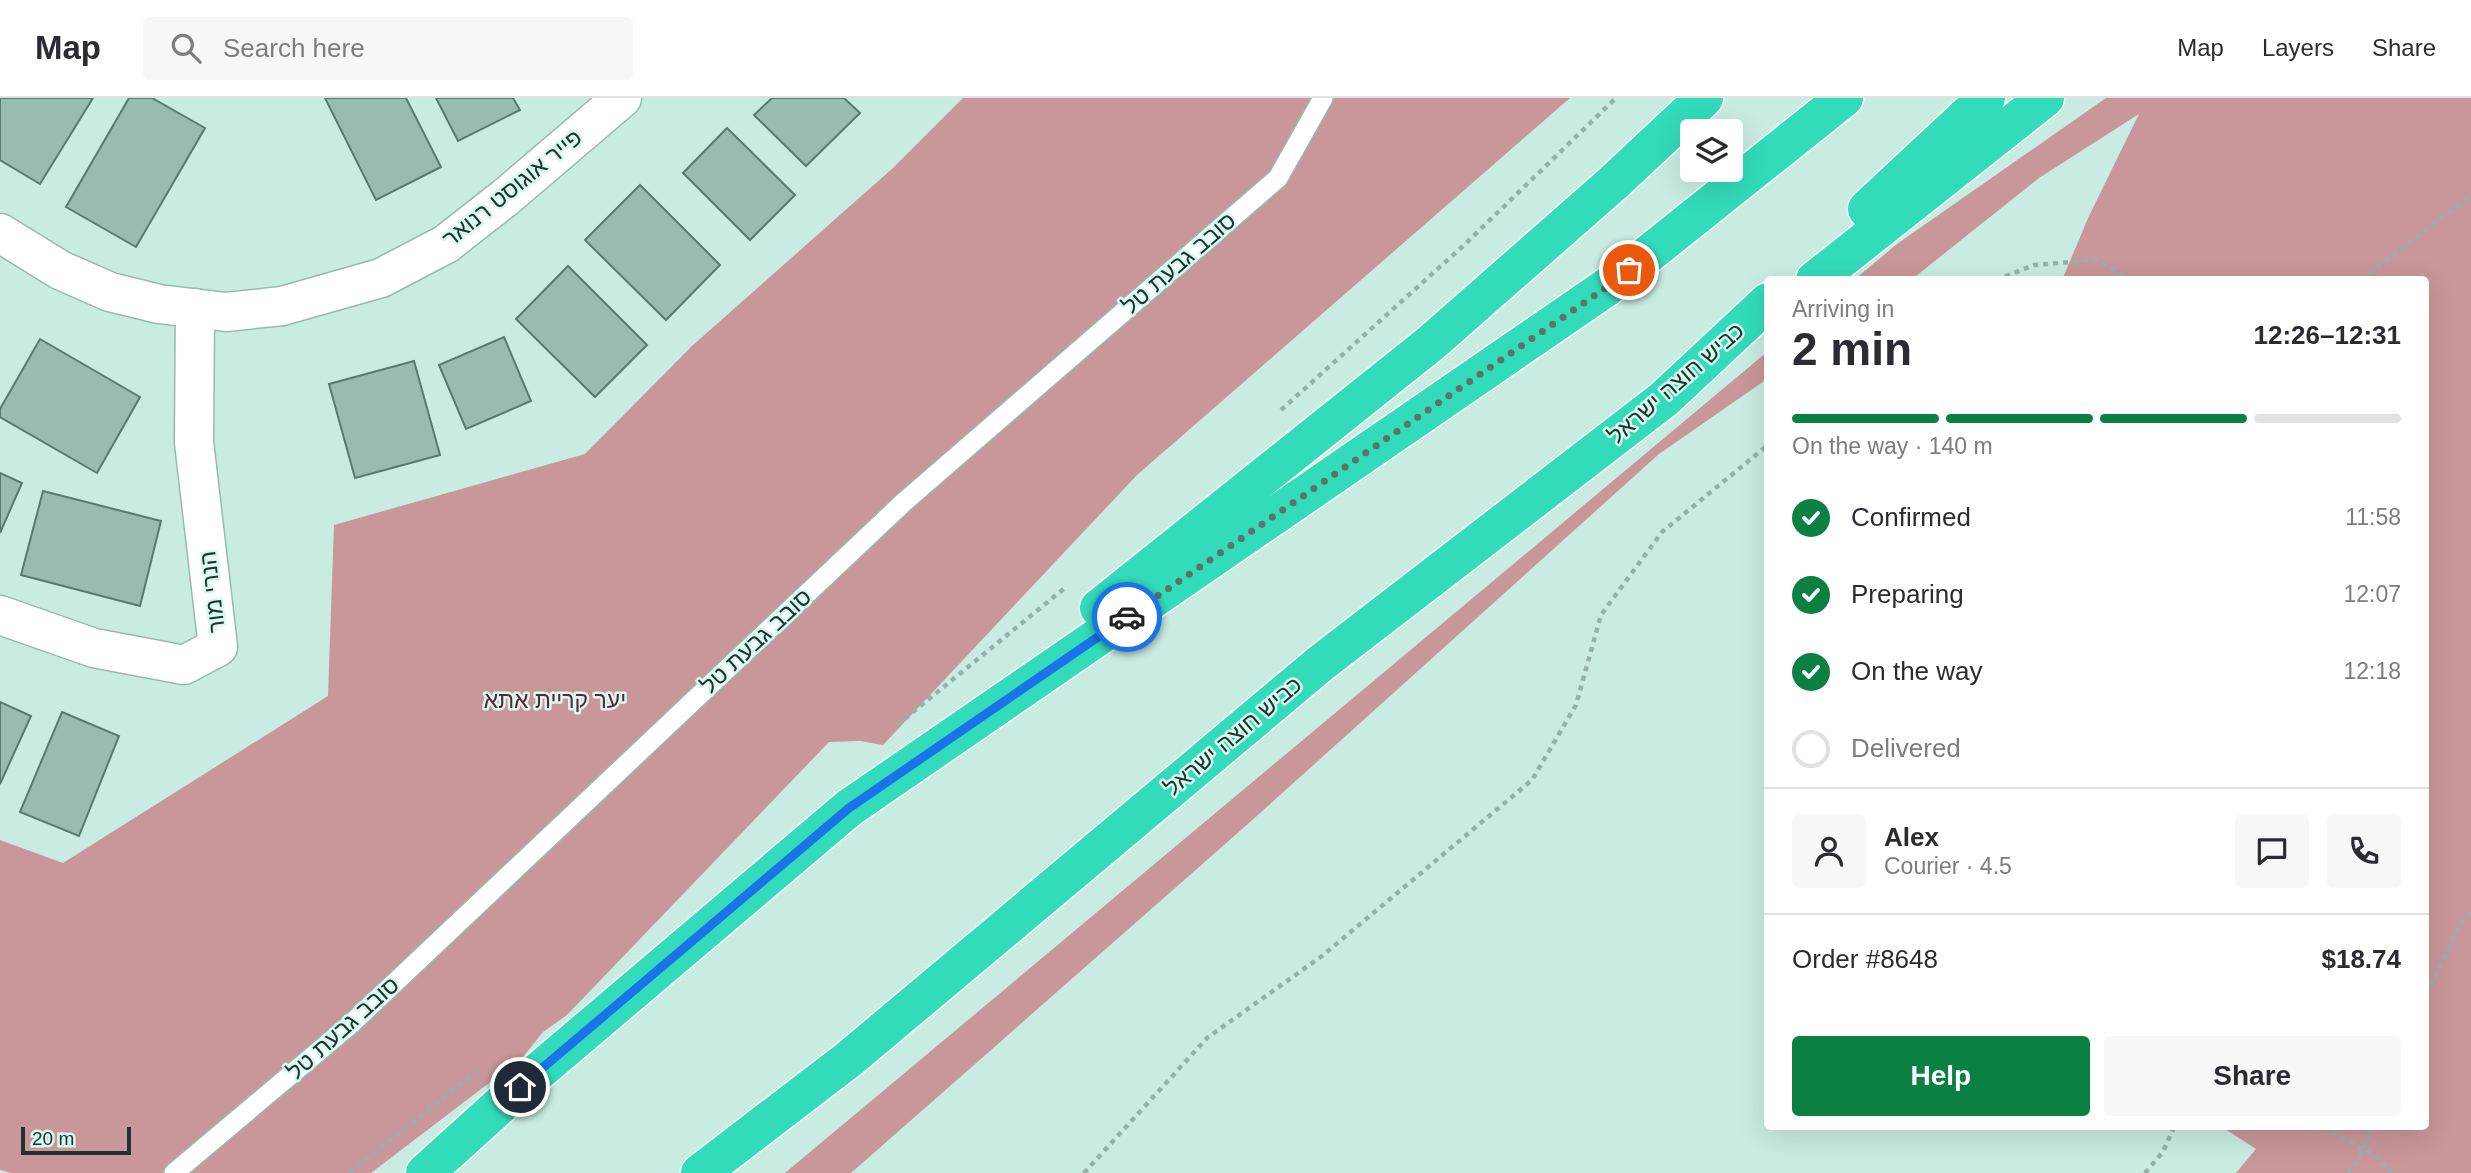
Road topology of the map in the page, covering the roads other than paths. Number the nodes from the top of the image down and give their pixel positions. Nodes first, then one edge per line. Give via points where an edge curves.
1 (622, 98) edge
2 (1323, 98) edge
3 (1704, 98) edge
4 (1844, 98) edge
5 (1986, 98) edge
6 (2045, 98) edge
7 (0, 233) edge
8 (1795, 276) edge
9 (1820, 276) edge
10 (1764, 306) edge
11 (195, 308) junction
12 (1764, 320) edge
13 (1664, 399) junction
14 (0, 615) edge
15 (849, 808) junction
16 (174, 1173) edge
17 (425, 1173) edge
18 (700, 1173) edge

1 - 11 street, פייר אוגוסט רנואר via 446,244 381,278 282,306 226,312
2 - 16 lane, סובב גבעת טל via 1278,178 904,502 351,1024
3 - 15 highway via 1431,342
4 - 15 highway via 1607,287
5 - 8 highway
6 - 9 highway
7 - 11 street, פייר אוגוסט רנואר via 60,270 110,292
10 - 13 highway, כביש חוצה ישראל
11 - 14 street, הנרי מור via 194,442 218,647 184,665 94,648
12 - 13 highway
13 - 18 highway, כביש חוצה ישראל via 1321,663 849,1059
15 - 17 highway

